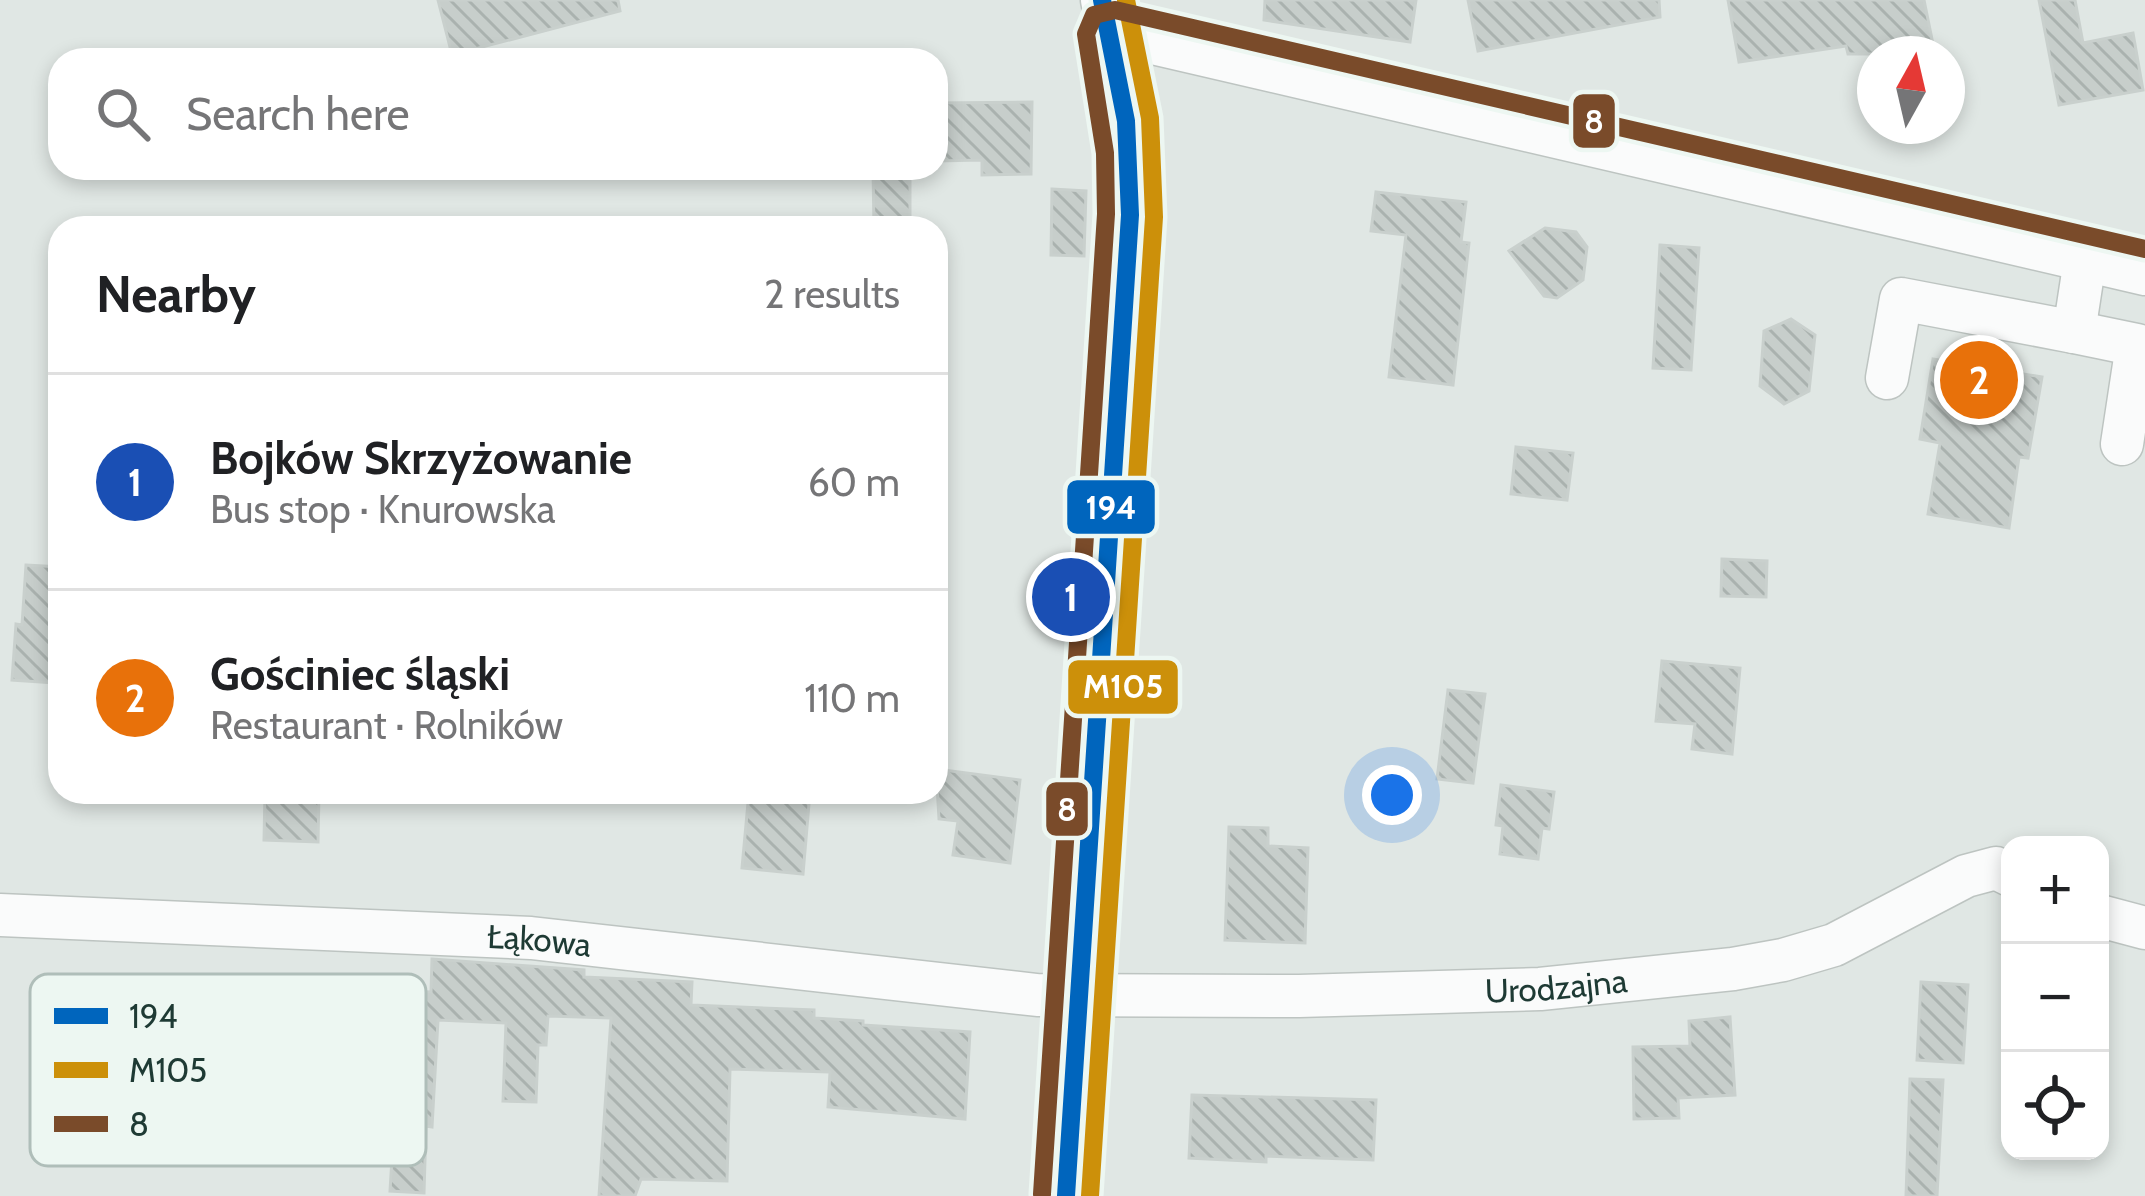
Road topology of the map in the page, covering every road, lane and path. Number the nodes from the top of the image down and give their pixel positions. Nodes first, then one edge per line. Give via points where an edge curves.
1 (1106, 17) edge
2 (2085, 260) junction
3 (2145, 274) edge
4 (2074, 332) junction
5 (1887, 378) dead end
6 (2122, 444) dead end
7 (2001, 870) edge
8 (0, 915) edge
9 (2109, 918) edge
10 (2145, 928) edge
11 (1078, 997) junction
12 (1066, 1196) edge

1 - 2 street
1 - 11 street via 1128,136 1130,215
2 - 3 street
2 - 4 street
4 - 5 street via 1901,299
4 - 6 street via 2137,345
7 - 11 street, Urodzajna via 1966,876 1834,946 1733,969 1540,988
8 - 11 street, Łąkowa via 531,938
9 - 10 street
11 - 12 street

